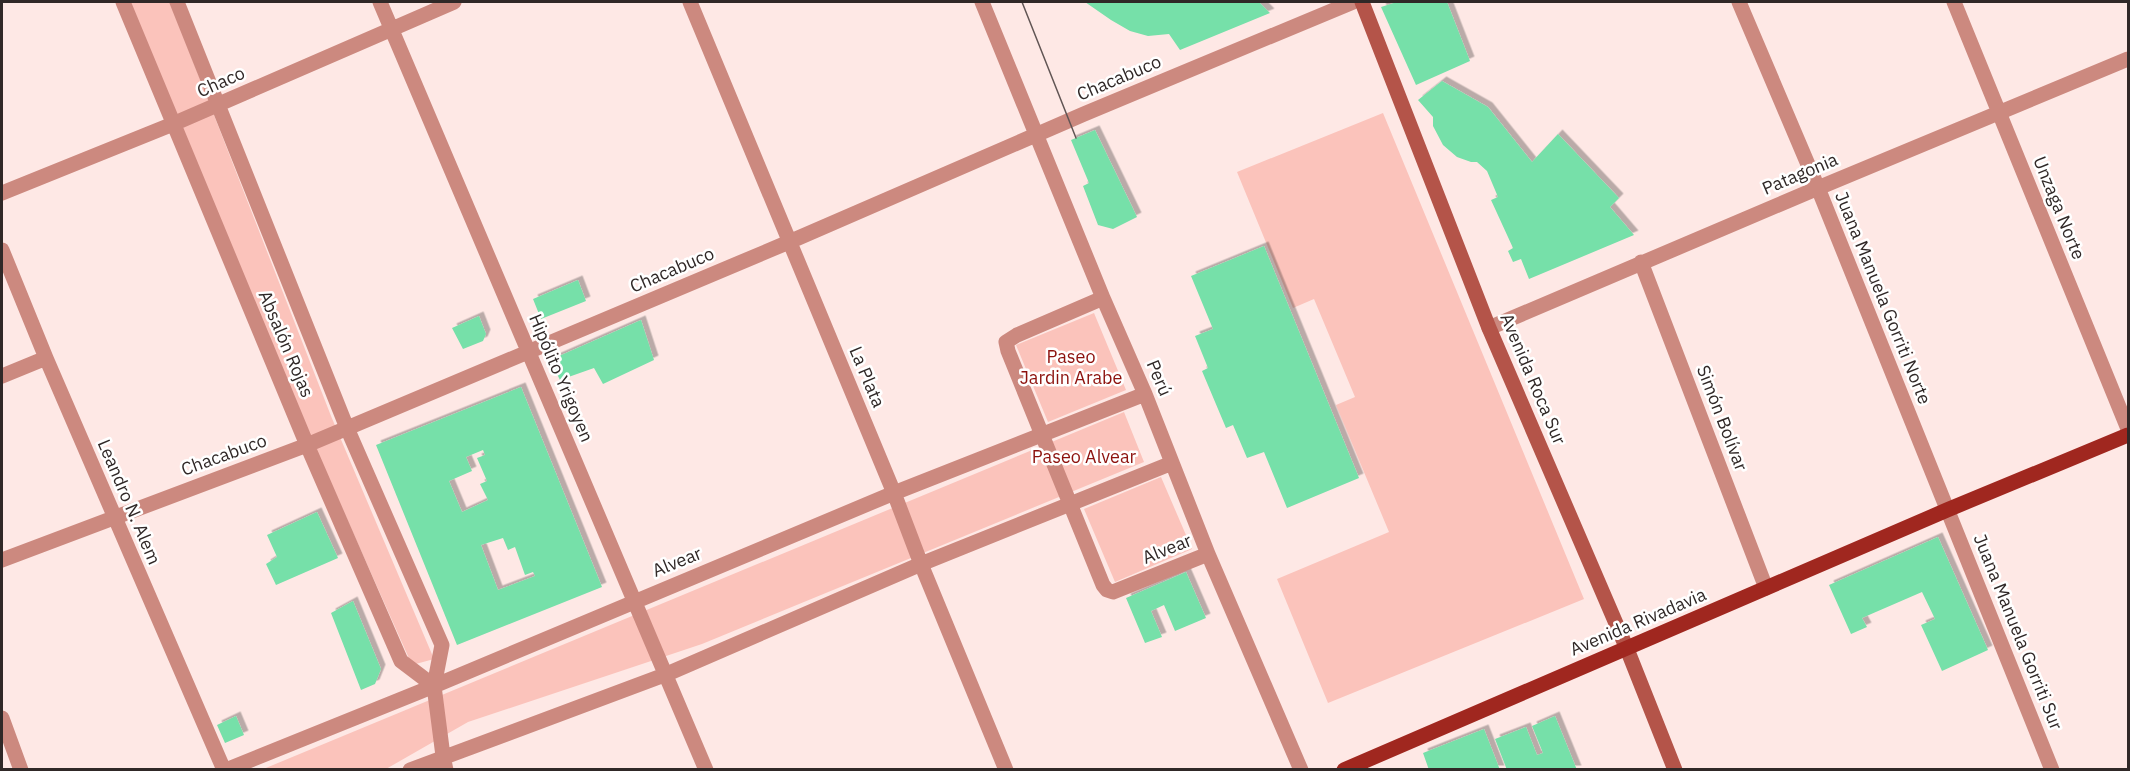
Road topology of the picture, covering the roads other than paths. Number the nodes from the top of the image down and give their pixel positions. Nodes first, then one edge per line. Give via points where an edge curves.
1 (123, 2) edge
2 (177, 2) edge
3 (380, 2) edge
4 (454, 2) edge
5 (690, 2) edge
6 (982, 2) edge
7 (1353, 2) edge
8 (1362, 2) edge
9 (1739, 2) edge
10 (1954, 2) edge
11 (391, 28) junction
12 (2128, 60) edge
13 (217, 105) junction
14 (1999, 113) junction
15 (173, 124) junction
16 (1036, 135) junction
17 (1818, 188) junction
18 (2, 194) edge
19 (789, 242) junction
20 (2, 250) edge
21 (1641, 262) junction
22 (1103, 298) junction
23 (1489, 328) junction
24 (530, 352) junction
25 (46, 358) junction
26 (2, 376) edge
27 (1145, 393) junction
28 (347, 428) junction
29 (2128, 429) edge
30 (1042, 434) junction
31 (2128, 435) edge
32 (307, 445) junction
33 (1172, 463) junction
34 (894, 493) junction
35 (1070, 504) junction
36 (1947, 510) junction
37 (114, 517) junction
38 (1208, 554) junction
39 (2, 560) edge
40 (921, 564) junction
41 (1767, 588) junction
42 (633, 601) junction
43 (1627, 649) junction
44 (667, 674) junction
45 (434, 686) junction
46 (2, 718) edge
47 (444, 763) edge
48 (21, 770) edge
49 (225, 770) edge
50 (410, 770) edge
51 (706, 770) edge
52 (1006, 770) edge
53 (1301, 770) edge
54 (1344, 770) edge
55 (1675, 770) edge
56 (2052, 770) edge

1 - 15 street, Absalón Rojas
2 - 13 street, Absalón Rojas
3 - 11 street, Hipólito Yrigoyen
4 - 11 street, Chaco
5 - 19 street, La Plata
6 - 16 street, Perú
7 - 16 street, Chacabuco
8 - 23 main road, Avenida Roca Sur
9 - 17 street, Juana Manuela Gorriti Norte
10 - 14 street, Unzaga Norte
11 - 13 street, Chaco
11 - 24 street, Hipólito Yrigoyen
12 - 14 street, Patagonia
13 - 15 street, Chaco
13 - 28 street, Absalón Rojas
14 - 17 street, Patagonia
14 - 29 street, Unzaga Norte
15 - 18 street, Chaco
15 - 32 street, Absalón Rojas
16 - 19 street, Chacabuco
16 - 22 street, Perú
17 - 21 street, Patagonia
17 - 36 street, Juana Manuela Gorriti Norte
19 - 24 street, Chacabuco
19 - 34 street, La Plata
20 - 25 street, Leandro N. Alem
21 - 23 street, Patagonia
21 - 41 street, Simón Bolívar
22 - 27 street, Perú
22 - 30 street via 1006,342
23 - 43 main road, Avenida Roca Sur
24 - 28 street, Chacabuco
24 - 42 street, Hipólito Yrigoyen
25 - 26 street
25 - 37 street, Leandro N. Alem
27 - 30 street, Alvear
27 - 33 street, Perú
28 - 32 street, Chacabuco
28 - 45 street, Absalón Rojas via 442,645
30 - 34 street, Alvear
30 - 35 street
31 - 36 main road, Avenida Rivadavia
32 - 37 street, Chacabuco
32 - 45 street, Absalón Rojas via 401,661
33 - 35 street
33 - 38 street, Perú
34 - 40 street, La Plata
34 - 42 street, Alvear
35 - 38 street, Alvear via 1107,590 1113,592
35 - 40 street
36 - 41 main road, Avenida Rivadavia
36 - 56 street, Juana Manuela Gorriti Sur
37 - 39 street, Chacabuco
37 - 49 street, Leandro N. Alem
38 - 53 street, Perú
40 - 44 street
40 - 52 street, La Plata
41 - 43 main road, Avenida Rivadavia
42 - 44 street, Hipólito Yrigoyen
42 - 45 street, Alvear
43 - 54 main road, Avenida Rivadavia
43 - 55 main road, Avenida Roca Sur
44 - 47 street
44 - 51 street, Hipólito Yrigoyen
45 - 47 street, Absalón Rojas
45 - 49 street, Alvear
46 - 48 street
47 - 50 street

